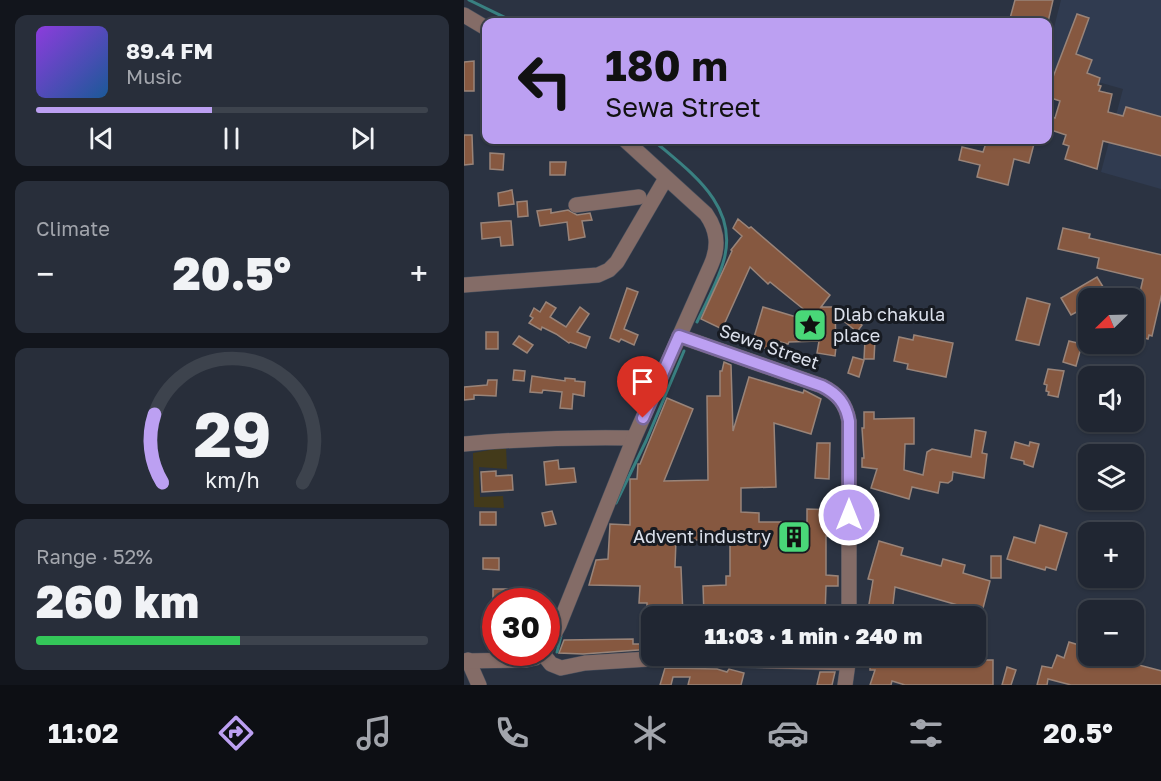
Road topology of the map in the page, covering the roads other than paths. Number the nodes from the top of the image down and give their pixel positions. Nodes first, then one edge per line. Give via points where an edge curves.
1 (464, 15) edge
2 (482, 26) edge
3 (629, 144) edge
4 (666, 178) junction
5 (639, 197) dead end
6 (576, 205) dead end
7 (464, 285) edge
8 (679, 336) junction
9 (634, 438) junction
10 (464, 444) edge
11 (849, 606) edge
12 (560, 623) edge
13 (641, 660) edge
14 (466, 661) edge
15 (482, 661) edge
16 (556, 666) edge
17 (848, 666) edge
18 (479, 685) edge
19 (845, 685) edge

1 - 2 street
3 - 4 street
4 - 7 street via 609,270 598,275
4 - 8 street via 706,214 716,236 715,257
5 - 6 street
8 - 9 street
8 - 11 street, Sewa Street via 822,386 834,392 843,404 849,421
9 - 10 street
9 - 12 street
13 - 16 street
14 - 15 street
14 - 18 street
17 - 19 street

